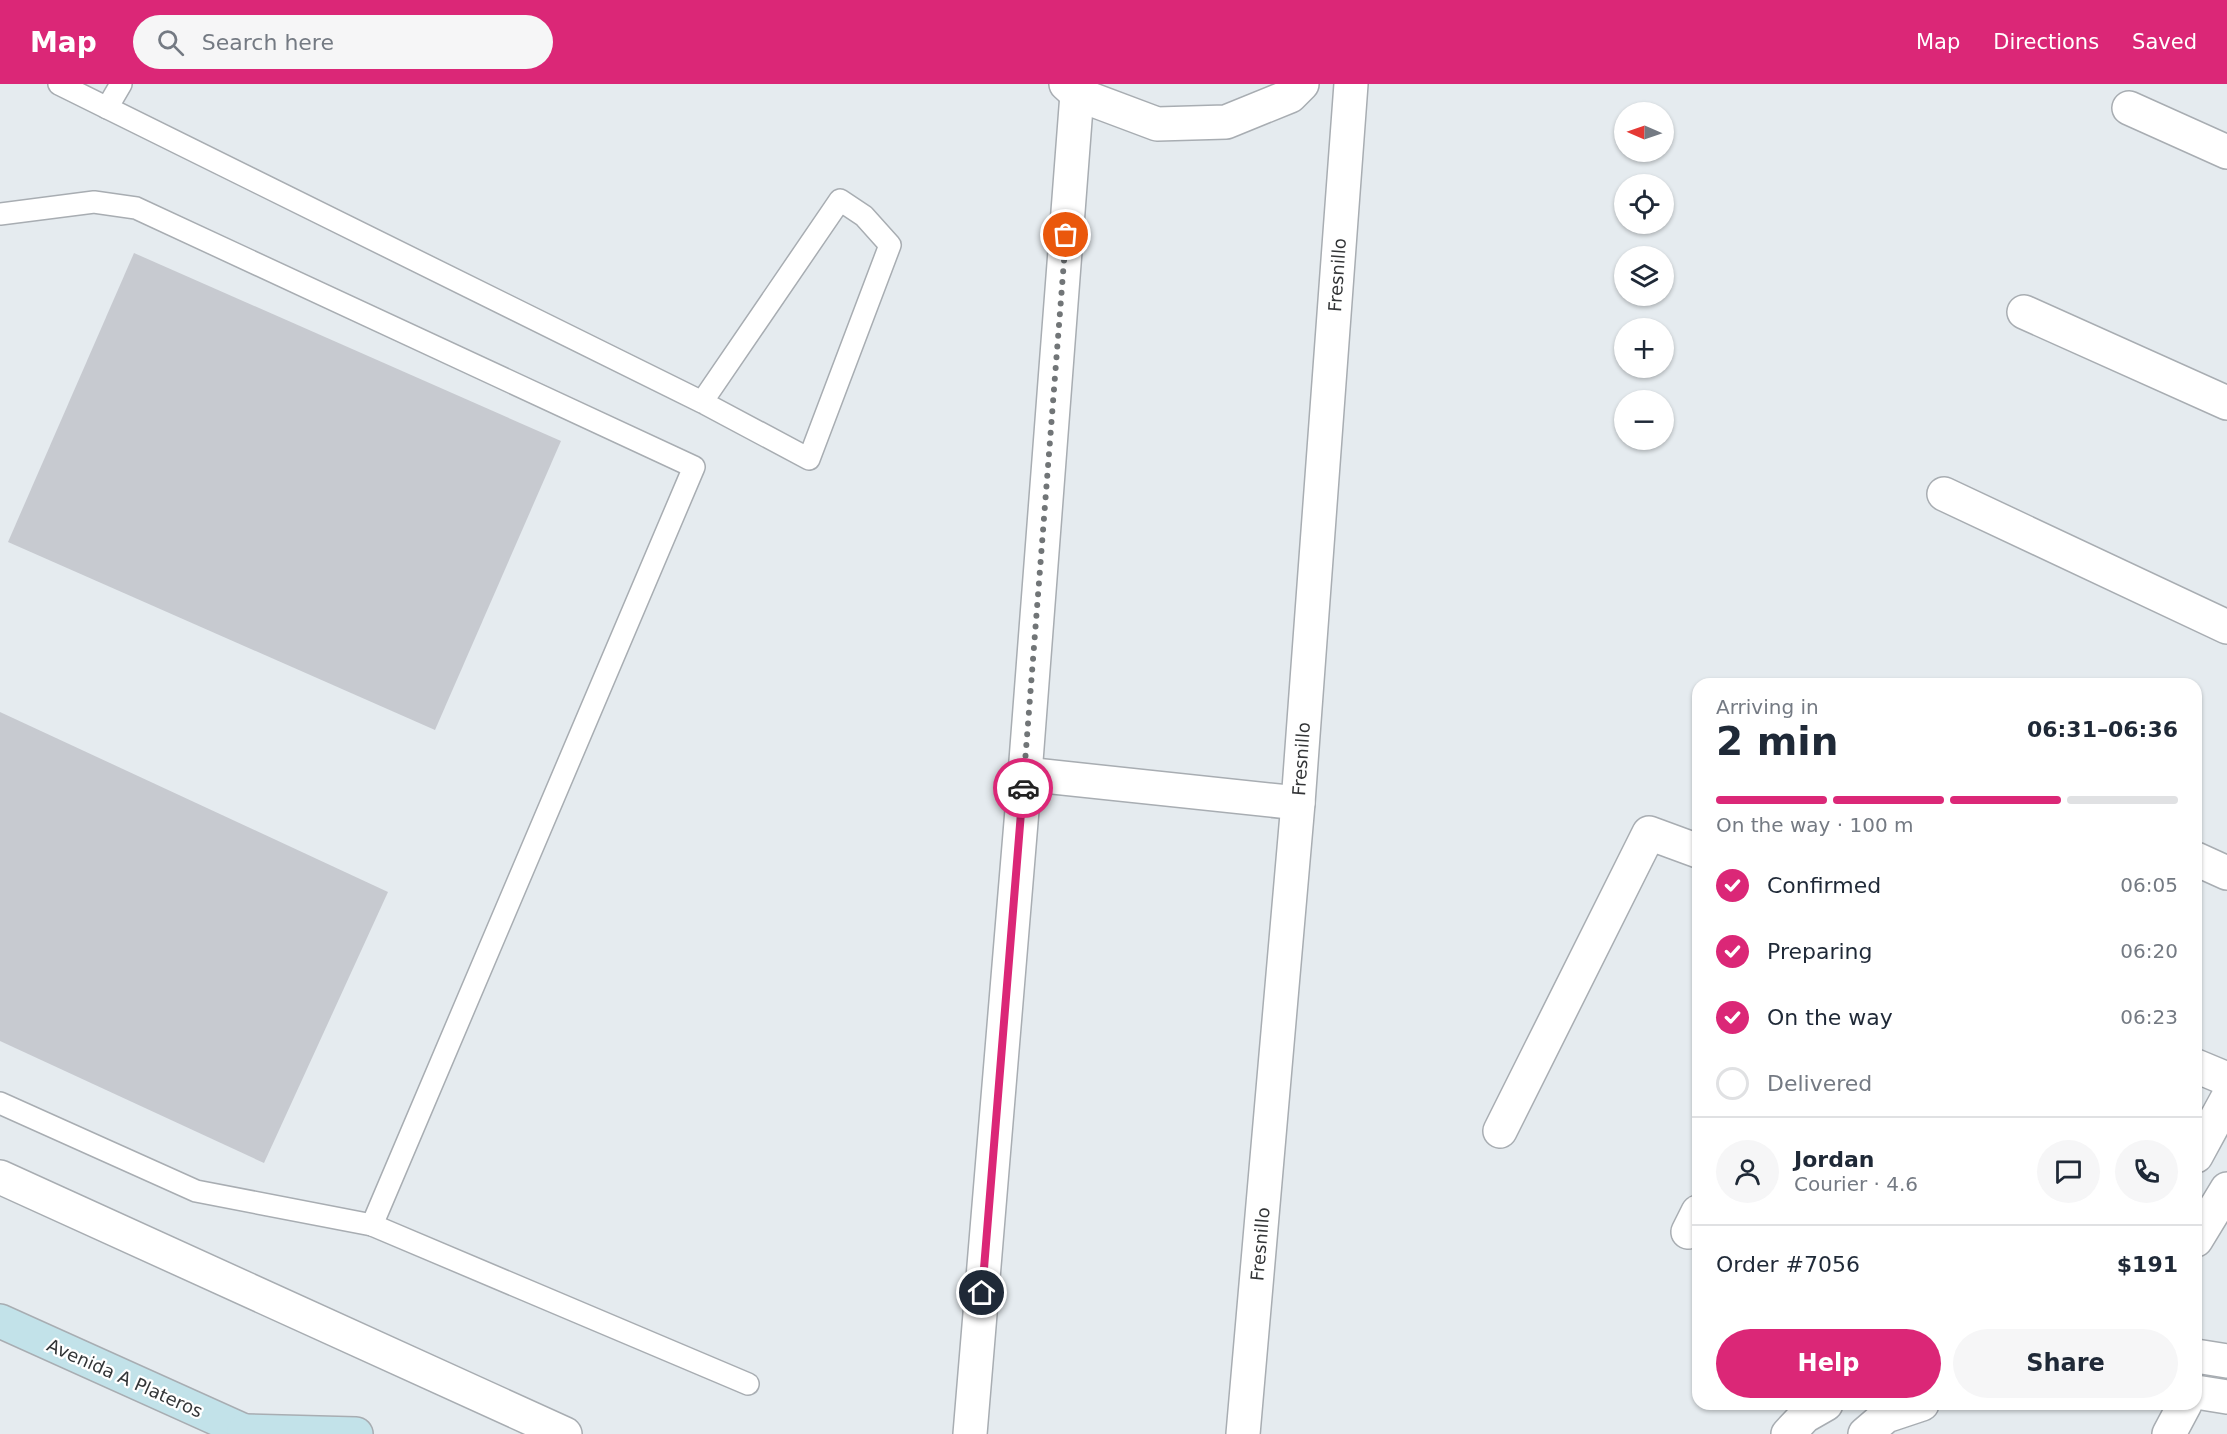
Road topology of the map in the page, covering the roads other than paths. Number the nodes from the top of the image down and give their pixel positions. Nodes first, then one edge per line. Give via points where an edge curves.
1 (59, 84) edge
2 (121, 84) edge
3 (1302, 84) edge
4 (1351, 84) edge
5 (1071, 89) edge
6 (107, 108) junction
7 (2128, 108) dead end
8 (2227, 152) edge
9 (0, 214) edge
10 (2024, 312) dead end
11 (702, 402) junction
12 (2227, 403) edge
13 (1944, 494) dead end
14 (2227, 627) edge
15 (1024, 774) junction
16 (1298, 802) junction
17 (1692, 849) edge
18 (2202, 862) edge
19 (2227, 873) edge
20 (2202, 1069) edge
21 (2227, 1079) edge
22 (2227, 1099) edge
23 (0, 1103) edge
24 (1500, 1131) dead end
25 (2202, 1145) edge
26 (0, 1177) edge
27 (2227, 1189) edge
28 (372, 1225) junction
29 (2202, 1230) edge
30 (0, 1321) edge
31 (2202, 1357) edge
32 (2227, 1361) edge
33 (748, 1384) dead end
34 (2202, 1393) edge
35 (2227, 1397) edge
36 (1816, 1410) edge
37 (1904, 1410) edge
38 (2182, 1410) edge
39 (248, 1432) edge
40 (356, 1434) edge
41 (565, 1434) edge
42 (970, 1434) edge
43 (1243, 1434) edge
44 (1788, 1434) edge
45 (1865, 1434) edge
46 (2169, 1434) edge

1 - 6 lane
2 - 6 lane
3 - 5 street via 1290,96 1226,122 1157,124
4 - 16 street, Fresnillo
5 - 15 street
6 - 11 lane
7 - 8 street
9 - 28 lane via 94,202 136,208 694,467
10 - 12 street
11 - 11 lane via 809,459 891,245 864,216 840,200
13 - 14 street
15 - 16 street
15 - 42 street
16 - 43 street, Fresnillo
17 - 24 street via 1648,833
18 - 19 street
20 - 21 street
22 - 25 street
23 - 28 lane via 196,1191
26 - 41 street
27 - 29 street
28 - 33 lane
30 - 39 main road, Avenida A Plateros
31 - 32 street
34 - 35 street
36 - 44 street
37 - 45 street via 1886,1416
38 - 46 street
39 - 40 main road

